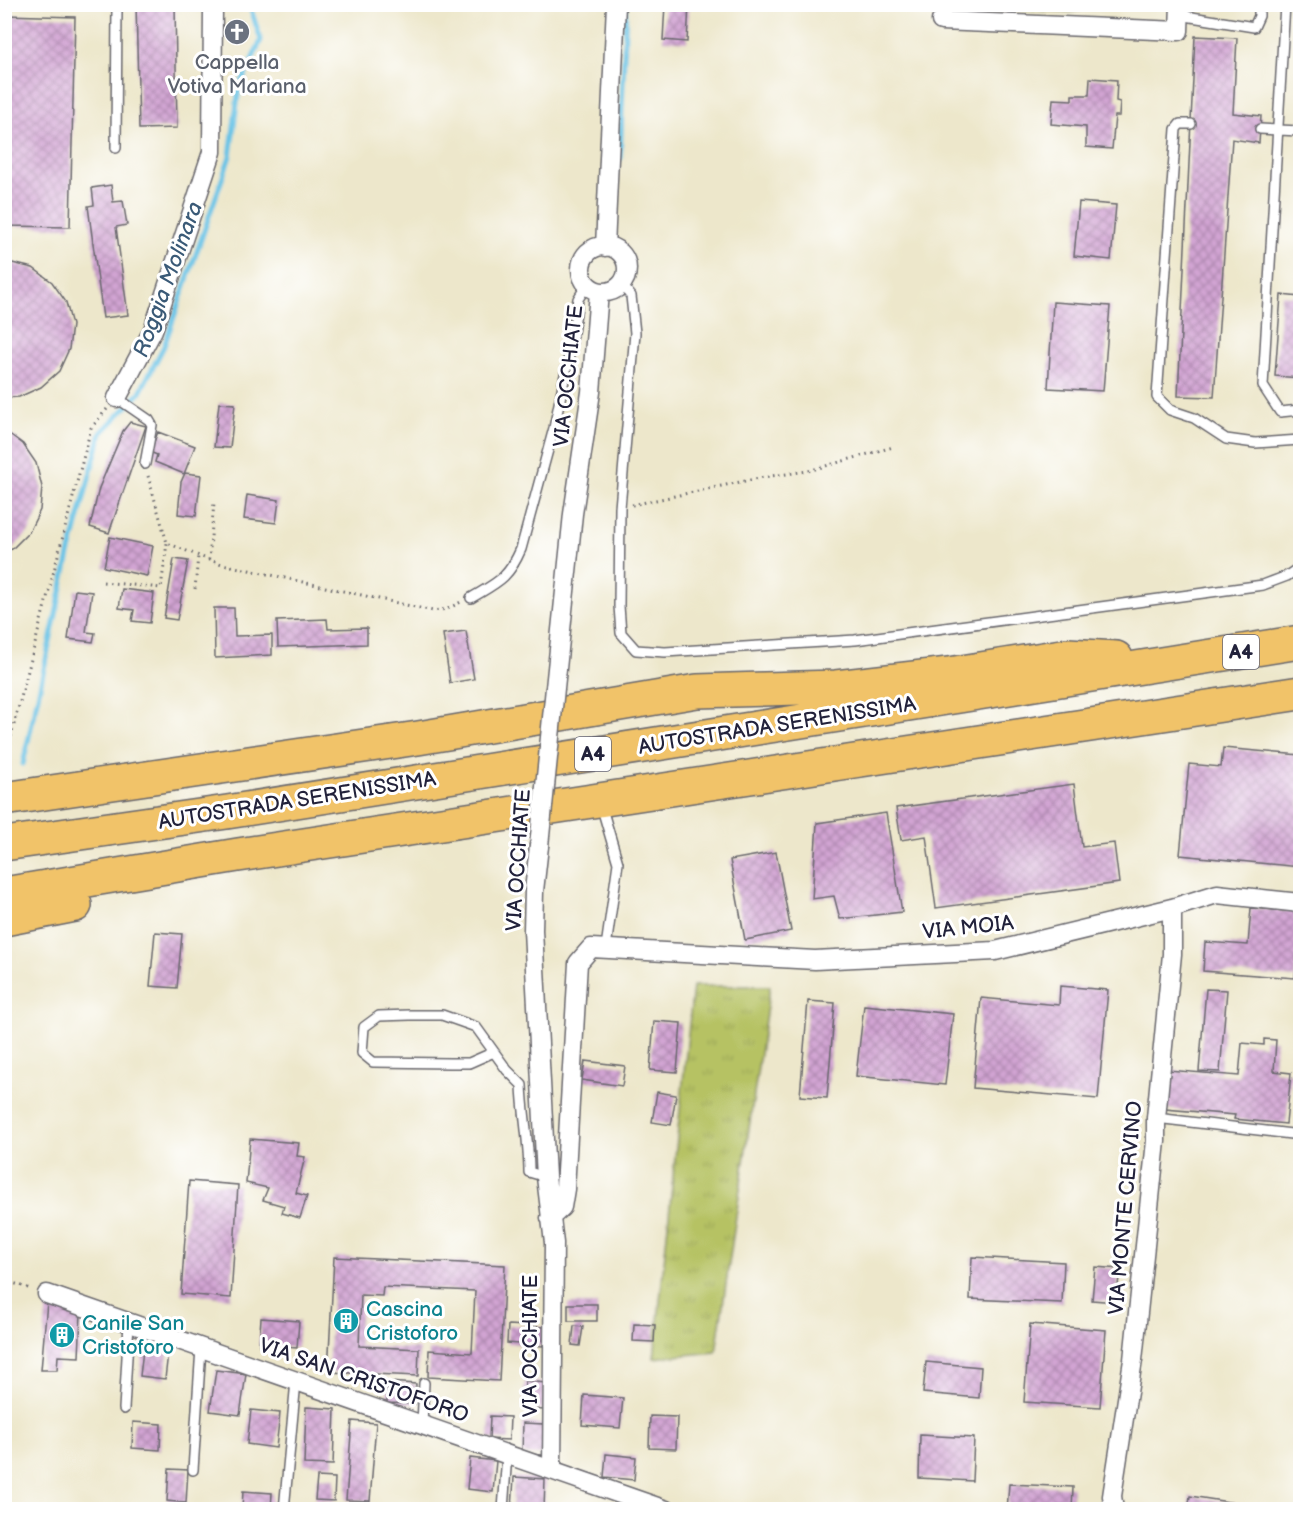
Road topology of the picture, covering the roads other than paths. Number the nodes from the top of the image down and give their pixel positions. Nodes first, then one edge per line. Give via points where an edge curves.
1 (117, 4) edge
2 (213, 4) edge
3 (616, 4) edge
4 (1259, 4) edge
5 (1286, 4) edge
6 (1180, 10) edge
7 (941, 21) dead end
8 (1191, 123) dead end
9 (1260, 129) dead end
10 (1278, 130) junction
11 (1300, 131) edge
12 (116, 148) dead end
13 (605, 247) junction
14 (621, 284) junction
15 (593, 288) junction
16 (121, 400) joint
17 (1300, 410) edge
18 (1300, 440) edge
19 (145, 464) road end
20 (1300, 567) edge
21 (471, 598) road end
22 (1300, 642) edge
23 (1181, 662) junction
24 (1300, 693) edge
25 (4, 798) edge
26 (600, 800) junction
27 (4, 844) edge
28 (4, 894) edge
29 (1300, 903) edge
30 (1172, 908) junction
31 (4, 919) edge
32 (606, 947) junction
33 (494, 1052) junction
34 (1156, 1118) junction
35 (1300, 1134) edge
36 (546, 1177) junction
37 (550, 1218) junction
38 (47, 1294) road end
39 (129, 1323) junction
40 (201, 1348) junction
41 (296, 1381) junction
42 (424, 1383) dead end
43 (124, 1409) dead end
44 (422, 1424) junction
45 (507, 1454) junction
46 (552, 1469) junction
47 (193, 1470) dead end
48 (284, 1509) edge
49 (503, 1509) edge
50 (666, 1509) edge
51 (1114, 1509) edge

1 - 12 lane
2 - 16 street via 212,152 153,330
3 - 13 street
4 - 6 lane via 1254,27
5 - 10 lane
6 - 7 street via 1179,31
8 - 18 lane via 1180,124 1176,129 1157,397 1170,410 1194,418 1226,440
9 - 10 lane
10 - 11 lane
10 - 17 lane via 1263,386 1280,412
13 - 14 street via 618,252 626,264
13 - 15 street via 597,247 585,256 581,271
14 - 15 street via 611,291
14 - 20 lane via 631,296 635,333 620,508 619,606 621,633 636,650 665,652 855,640 1263,585
15 - 21 lane, VIA OCCHIATE via 582,291 578,300 554,428 521,549 501,581
15 - 36 street, VIA OCCHIATE, bridge via 591,392 573,514 534,891
16 - 19 lane via 152,425
22 - 23 highway, AUTOSTRADA SERENISSIMA / A4
23 - 25 highway via 1068,656 836,687 697,691 418,738
23 - 27 highway, AUTOSTRADA SERENISSIMA / A4
24 - 26 highway, A4
26 - 28 highway, A4
26 - 31 highway via 465,840
26 - 32 lane via 618,863
29 - 30 street, VIA MOIA via 1217,894
30 - 32 street, VIA MOIA via 995,951 815,960
30 - 34 street, VIA MONTE CERVINO via 1172,954
32 - 37 street via 591,948 578,963 565,1189 562,1207
33 - 33 lane via 476,1027 442,1015 379,1016 364,1027 362,1053 372,1062 469,1063
33 - 36 lane via 522,1084 529,1172
34 - 35 lane
34 - 51 street, VIA MONTE CERVINO via 1133,1360 1112,1496
36 - 37 street, VIA OCCHIATE
37 - 46 street, VIA OCCHIATE via 554,1243
38 - 39 street, VIA SAN CRISTOFORO
39 - 40 street, VIA SAN CRISTOFORO
39 - 43 lane
40 - 41 street, VIA SAN CRISTOFORO
40 - 47 lane
41 - 44 street, VIA SAN CRISTOFORO
41 - 48 lane
42 - 44 lane
44 - 45 street, VIA SAN CRISTOFORO
45 - 46 street, VIA SAN CRISTOFORO
45 - 49 lane
46 - 50 street, VIA SAN CRISTOFORO

